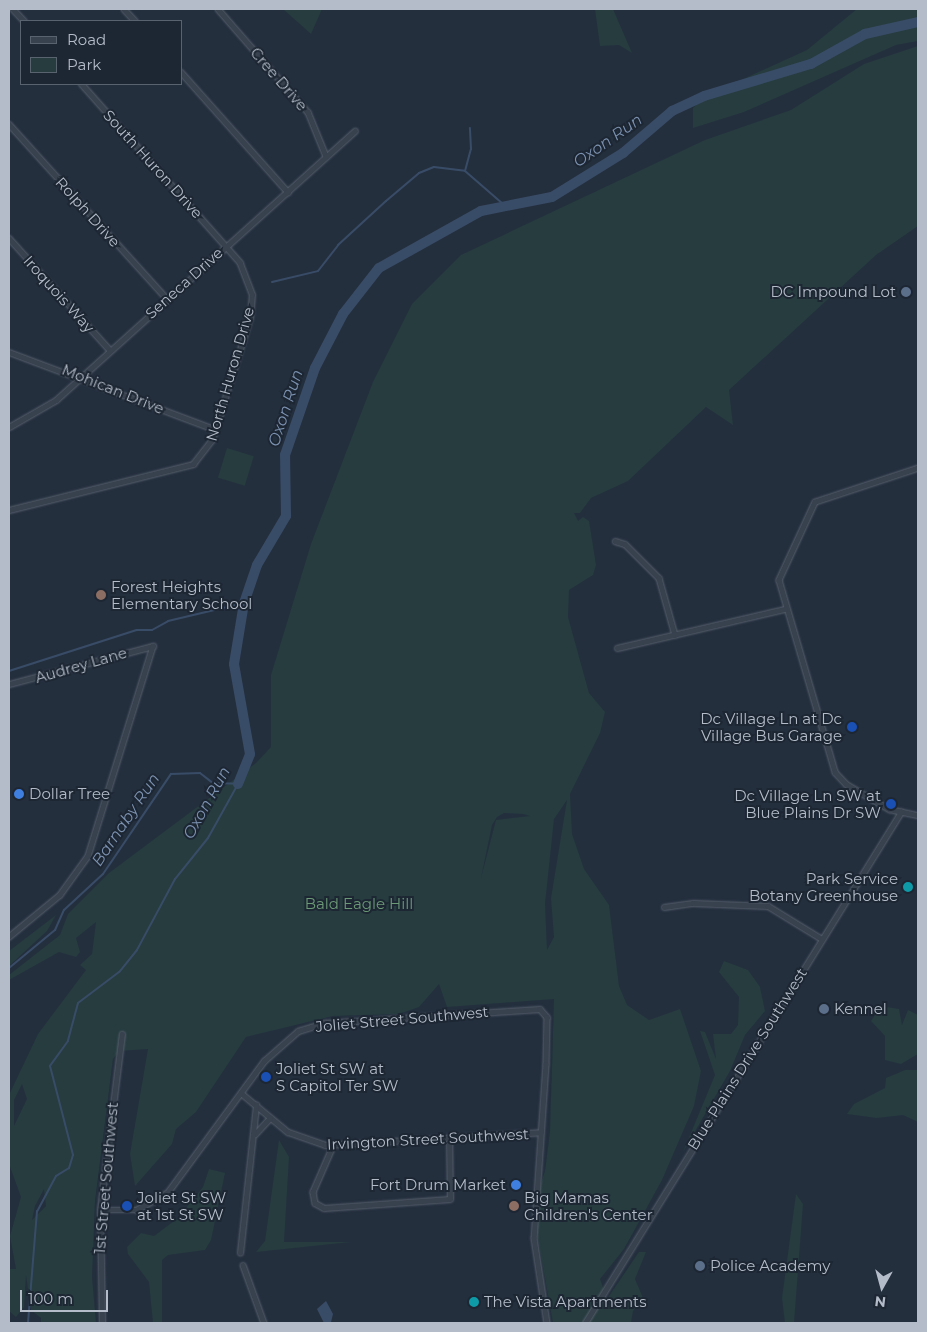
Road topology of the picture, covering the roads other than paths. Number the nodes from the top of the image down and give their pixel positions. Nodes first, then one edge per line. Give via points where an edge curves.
1 (13, 9) edge
2 (124, 9) edge
3 (218, 9) edge
4 (23, 20) edge
5 (134, 20) edge
6 (182, 73) edge
7 (81, 85) edge
8 (9, 124) edge
9 (355, 131) dead end
10 (326, 156) junction
11 (288, 192) junction
12 (9, 238) edge
13 (226, 245) junction
14 (167, 299) junction
15 (110, 350) junction
16 (9, 352) edge
17 (80, 375) junction
18 (9, 427) edge
19 (216, 430) junction
20 (918, 468) edge
21 (9, 510) edge
22 (615, 541) dead end
23 (784, 610) junction
24 (675, 635) junction
25 (617, 648) dead end
26 (9, 684) edge
27 (901, 812) junction
28 (918, 815) edge
29 (664, 907) dead end
30 (9, 936) edge
31 (822, 939) junction
32 (122, 1034) dead end
33 (241, 1094) junction
34 (256, 1105) junction
35 (270, 1118) junction
36 (542, 1132) junction
37 (255, 1134) junction
38 (449, 1138) junction
39 (333, 1146) junction
40 (100, 1210) junction
41 (240, 1253) dead end
42 (243, 1265) dead end
43 (102, 1323) edge
44 (264, 1323) edge
45 (546, 1323) edge
46 (585, 1323) edge

1 - 4 street
2 - 5 street
3 - 10 street, Cree Drive via 308,112
6 - 11 street
7 - 13 street, South Huron Drive
8 - 14 street, Rolph Drive
9 - 10 street, Seneca Drive
10 - 11 street, Seneca Drive
11 - 13 street, Seneca Drive
12 - 15 street, Iroquois Way
13 - 14 street, Seneca Drive
13 - 19 street, North Huron Drive via 245,272 252,307
14 - 15 street, Seneca Drive
15 - 17 street, Seneca Drive
16 - 17 street, Mohican Drive
17 - 18 street, Seneca Drive via 36,415
17 - 19 street, Mohican Drive
19 - 21 street, North Huron Drive via 203,456 180,470
20 - 23 street via 815,502 781,570
22 - 24 street via 625,544 659,578
23 - 24 street
23 - 27 street via 835,772 846,784
24 - 25 street
26 - 30 street, Audrey Lane via 153,646 88,856 60,895
27 - 28 street
27 - 31 street, Blue Plains Drive Southwest
29 - 31 street via 692,903 768,906
31 - 46 street, Blue Plains Drive Southwest
32 - 40 street, 1st Street Southwest
33 - 34 street, Irvington Street Southwest
33 - 36 street, Joliet Street Southwest via 284,1041 316,1024 540,1008 547,1017
33 - 40 street, Joliet Street Southwest via 164,1196 136,1210
34 - 35 street, Irvington Street Southwest
34 - 37 street
35 - 37 street
35 - 39 street, Irvington Street Southwest via 298,1137
36 - 38 street, Irvington Street Southwest
36 - 45 street via 534,1238
37 - 41 street
38 - 39 street, Irvington Street Southwest
38 - 39 street via 450,1199 324,1208 315,1203 313,1192
40 - 43 street, 1st Street Southwest
42 - 44 street

